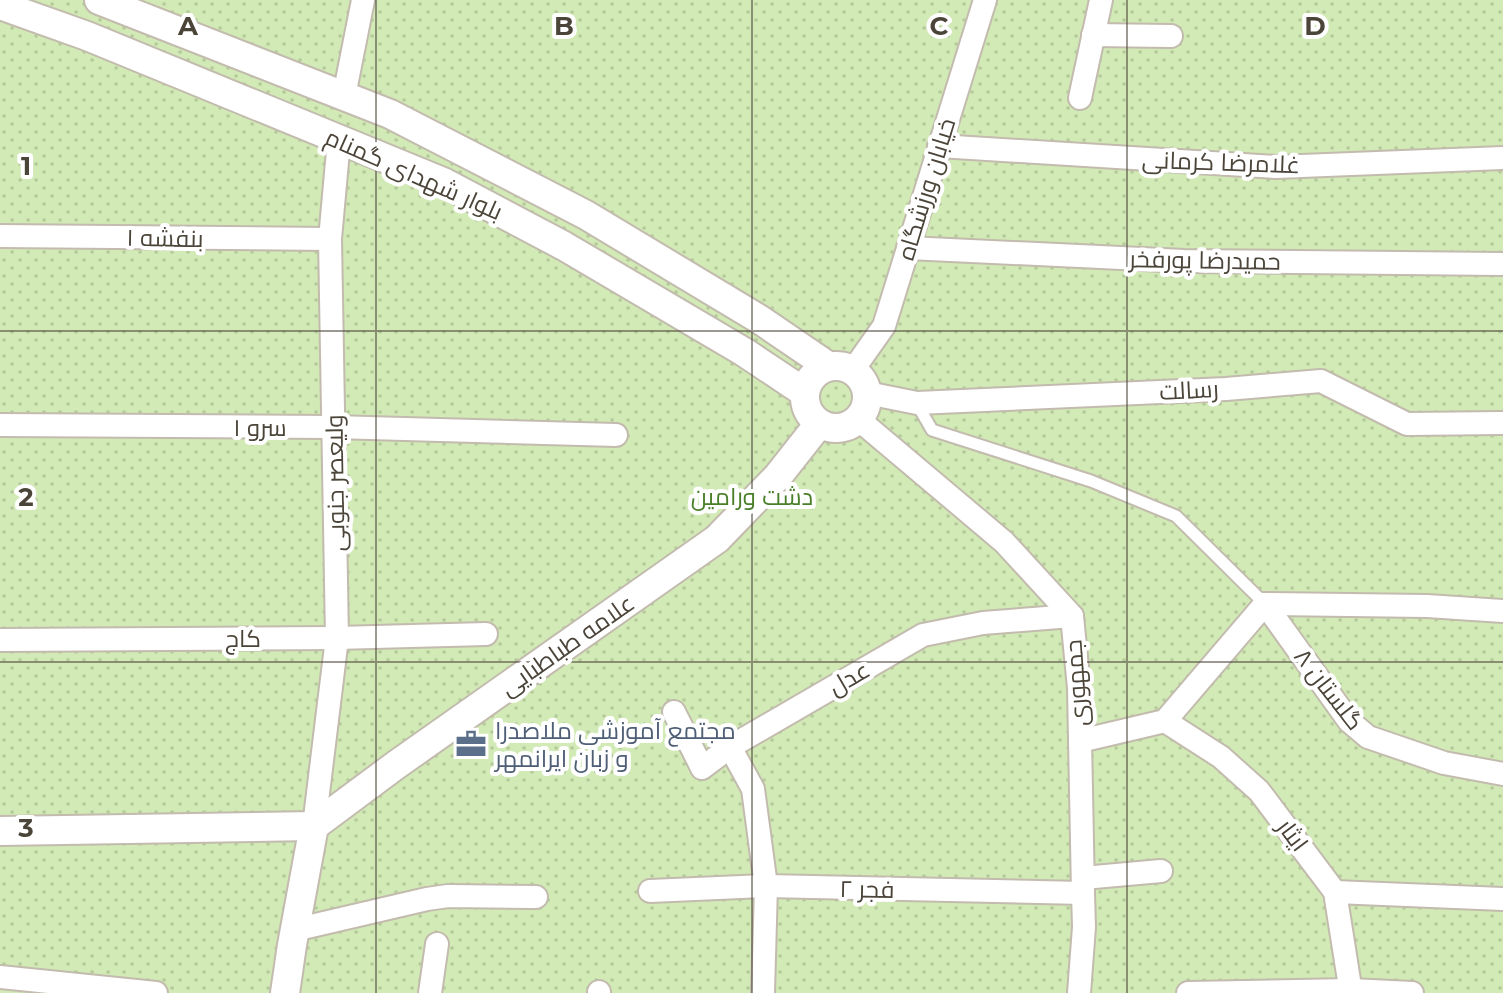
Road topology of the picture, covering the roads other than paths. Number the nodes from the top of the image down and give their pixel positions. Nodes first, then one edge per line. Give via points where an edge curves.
1 (99, 0) edge
2 (363, 0) edge
3 (985, 0) edge
4 (1101, 0) edge
5 (0, 5) edge
6 (1093, 35) junction
7 (1171, 36) dead end
8 (344, 96) junction
9 (1080, 98) dead end
10 (339, 140) junction
11 (939, 146) junction
12 (1503, 158) edge
13 (0, 236) edge
14 (330, 239) junction
15 (908, 248) junction
16 (1503, 264) edge
17 (852, 387) junction
18 (804, 392) junction
19 (917, 403) junction
20 (1503, 423) edge
21 (819, 424) junction
22 (0, 425) edge
23 (334, 427) junction
24 (616, 435) dead end
25 (1265, 604) junction
26 (1503, 611) edge
27 (1072, 616) junction
28 (486, 634) dead end
29 (337, 638) junction
30 (0, 640) edge
31 (674, 712) dead end
32 (1165, 721) junction
33 (1080, 741) junction
34 (730, 747) junction
35 (1503, 774) edge
36 (314, 826) junction
37 (0, 831) edge
38 (1161, 871) dead end
39 (766, 886) junction
40 (1083, 886) junction
41 (650, 891) dead end
42 (1335, 892) junction
43 (536, 897) dead end
44 (1503, 899) edge
45 (294, 930) junction
46 (437, 944) dead end
47 (0, 977) edge
48 (1351, 992) edge
49 (156, 993) edge
50 (285, 993) edge
51 (430, 993) edge
52 (763, 993) edge
53 (1079, 993) edge
54 (1188, 993) edge
55 (1412, 993) edge

1 - 8 street, بلوار شهدای گمنام
2 - 8 street
3 - 11 street, خیابان ورزشگاه
4 - 6 street
5 - 10 street, بلوار شهدای گمنام
6 - 7 street
6 - 9 street
8 - 17 street, بلوار شهدای گمنام via 390,114 586,215 759,319
10 - 14 street, ولیعصر جنوبی
10 - 18 street, بلوار شهدای گمنام via 443,182 564,246
11 - 12 street, غلامرضا کرمانی via 1276,167
11 - 15 street, خیابان ورزشگاه
13 - 14 street, بنفشه ۱
14 - 23 street, ولیعصر جنوبی
15 - 16 street, حمیدرضا پورفخر via 1184,261
15 - 17 street, خیابان ورزشگاه via 884,326
17 - 18 street via 817,371
17 - 19 street, رسالت
17 - 21 street via 846,426
17 - 27 street, جمهوری
18 - 21 street via 810,415
19 - 20 street, رسالت via 1321,381 1407,424
19 - 25 lane via 932,430 1091,481 1176,516
21 - 36 street, علامه طباطبایی via 717,539
22 - 23 street, سرو ۱
23 - 24 street, سرو ۱
23 - 29 street, ولیعصر جنوبی
25 - 26 street
25 - 32 street
25 - 35 street, گلستان ۸ via 1349,721 1368,737 1444,763
27 - 33 street, جمهوری
27 - 34 street, عدل via 983,623 923,635
28 - 29 street, کاج
29 - 30 street, کاج
29 - 36 street, ولیعصر جنوبی
31 - 34 street, عدل via 702,768
32 - 33 street
32 - 42 street, ایثار via 1221,757 1259,791
33 - 40 street, جمهوری
34 - 39 street via 753,789
36 - 37 street
36 - 45 street
38 - 40 street, فجر ۲
39 - 40 street, فجر ۲
39 - 41 street, فجر ۲
39 - 52 street
40 - 53 street, جمهوری
42 - 44 street
42 - 48 street, ایثار
43 - 45 street via 448,896
45 - 50 street
46 - 51 street
47 - 49 street
48 - 54 street
48 - 55 street

